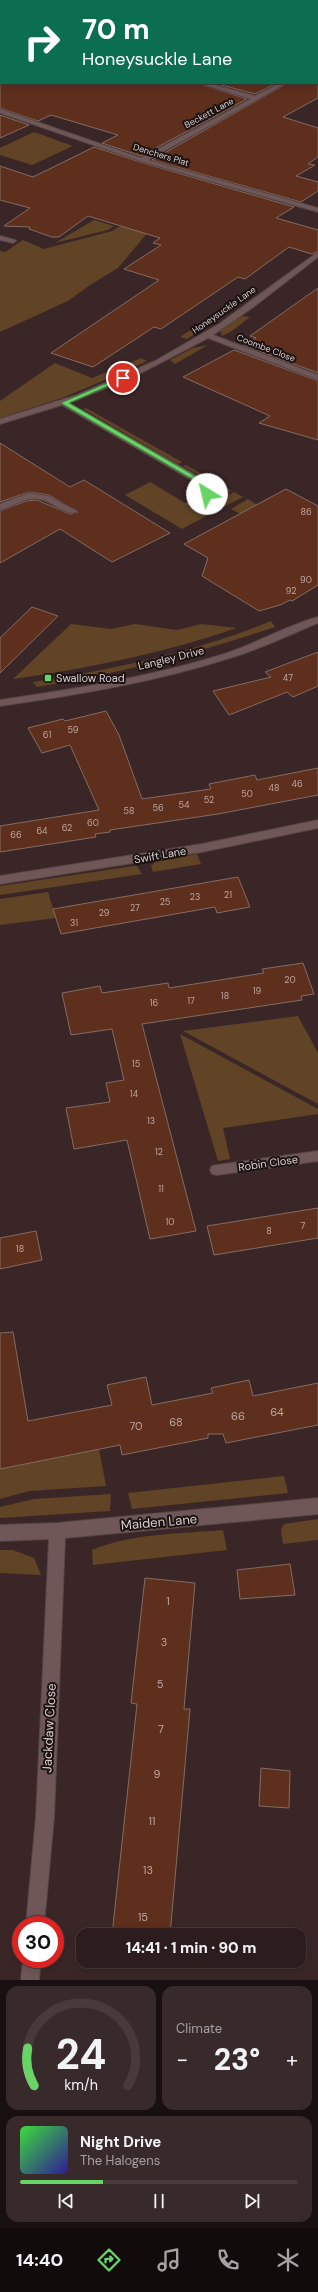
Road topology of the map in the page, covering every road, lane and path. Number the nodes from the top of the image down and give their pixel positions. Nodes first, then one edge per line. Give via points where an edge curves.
1 (204, 84) edge
2 (282, 84) edge
3 (255, 98) junction
4 (0, 111) edge
5 (142, 160) junction
6 (318, 202) edge
7 (308, 208) junction
8 (318, 210) edge
9 (0, 238) edge
10 (13, 241) dead end
11 (318, 254) edge
12 (208, 335) junction
13 (318, 378) edge
14 (64, 403) junction
15 (0, 422) edge
16 (190, 504) dead end
17 (0, 507) edge
18 (73, 511) dead end
19 (318, 620) edge
20 (0, 703) edge
21 (318, 824) edge
22 (0, 880) edge
23 (318, 1156) edge
24 (218, 1170) dead end
25 (318, 1506) edge
26 (57, 1531) junction
27 (0, 1533) edge
28 (36, 1916) edge
29 (31, 1968) edge
30 (30, 1980) edge

1 - 3 street
2 - 3 street, Beckett Lane
3 - 5 street, Beckett Lane
4 - 5 street, Denchers Plat
5 - 7 street, Denchers Plat
6 - 7 street
7 - 8 street, Denchers Plat
9 - 10 street
11 - 12 street, Honeysuckle Lane
12 - 13 street, Coombe Close
12 - 14 street, Honeysuckle Lane via 143,369
14 - 15 street, Honeysuckle Lane
14 - 16 street via 203,483 208,490 207,494
17 - 18 street via 22,496 39,495
19 - 20 street, Langley Drive via 228,656 152,676
21 - 22 street, Swift Lane via 151,857
23 - 24 street, Robin Close
25 - 26 street, Maiden Lane
26 - 27 street, Maiden Lane
26 - 28 street, Jackdaw Close via 45,1817
29 - 30 street

